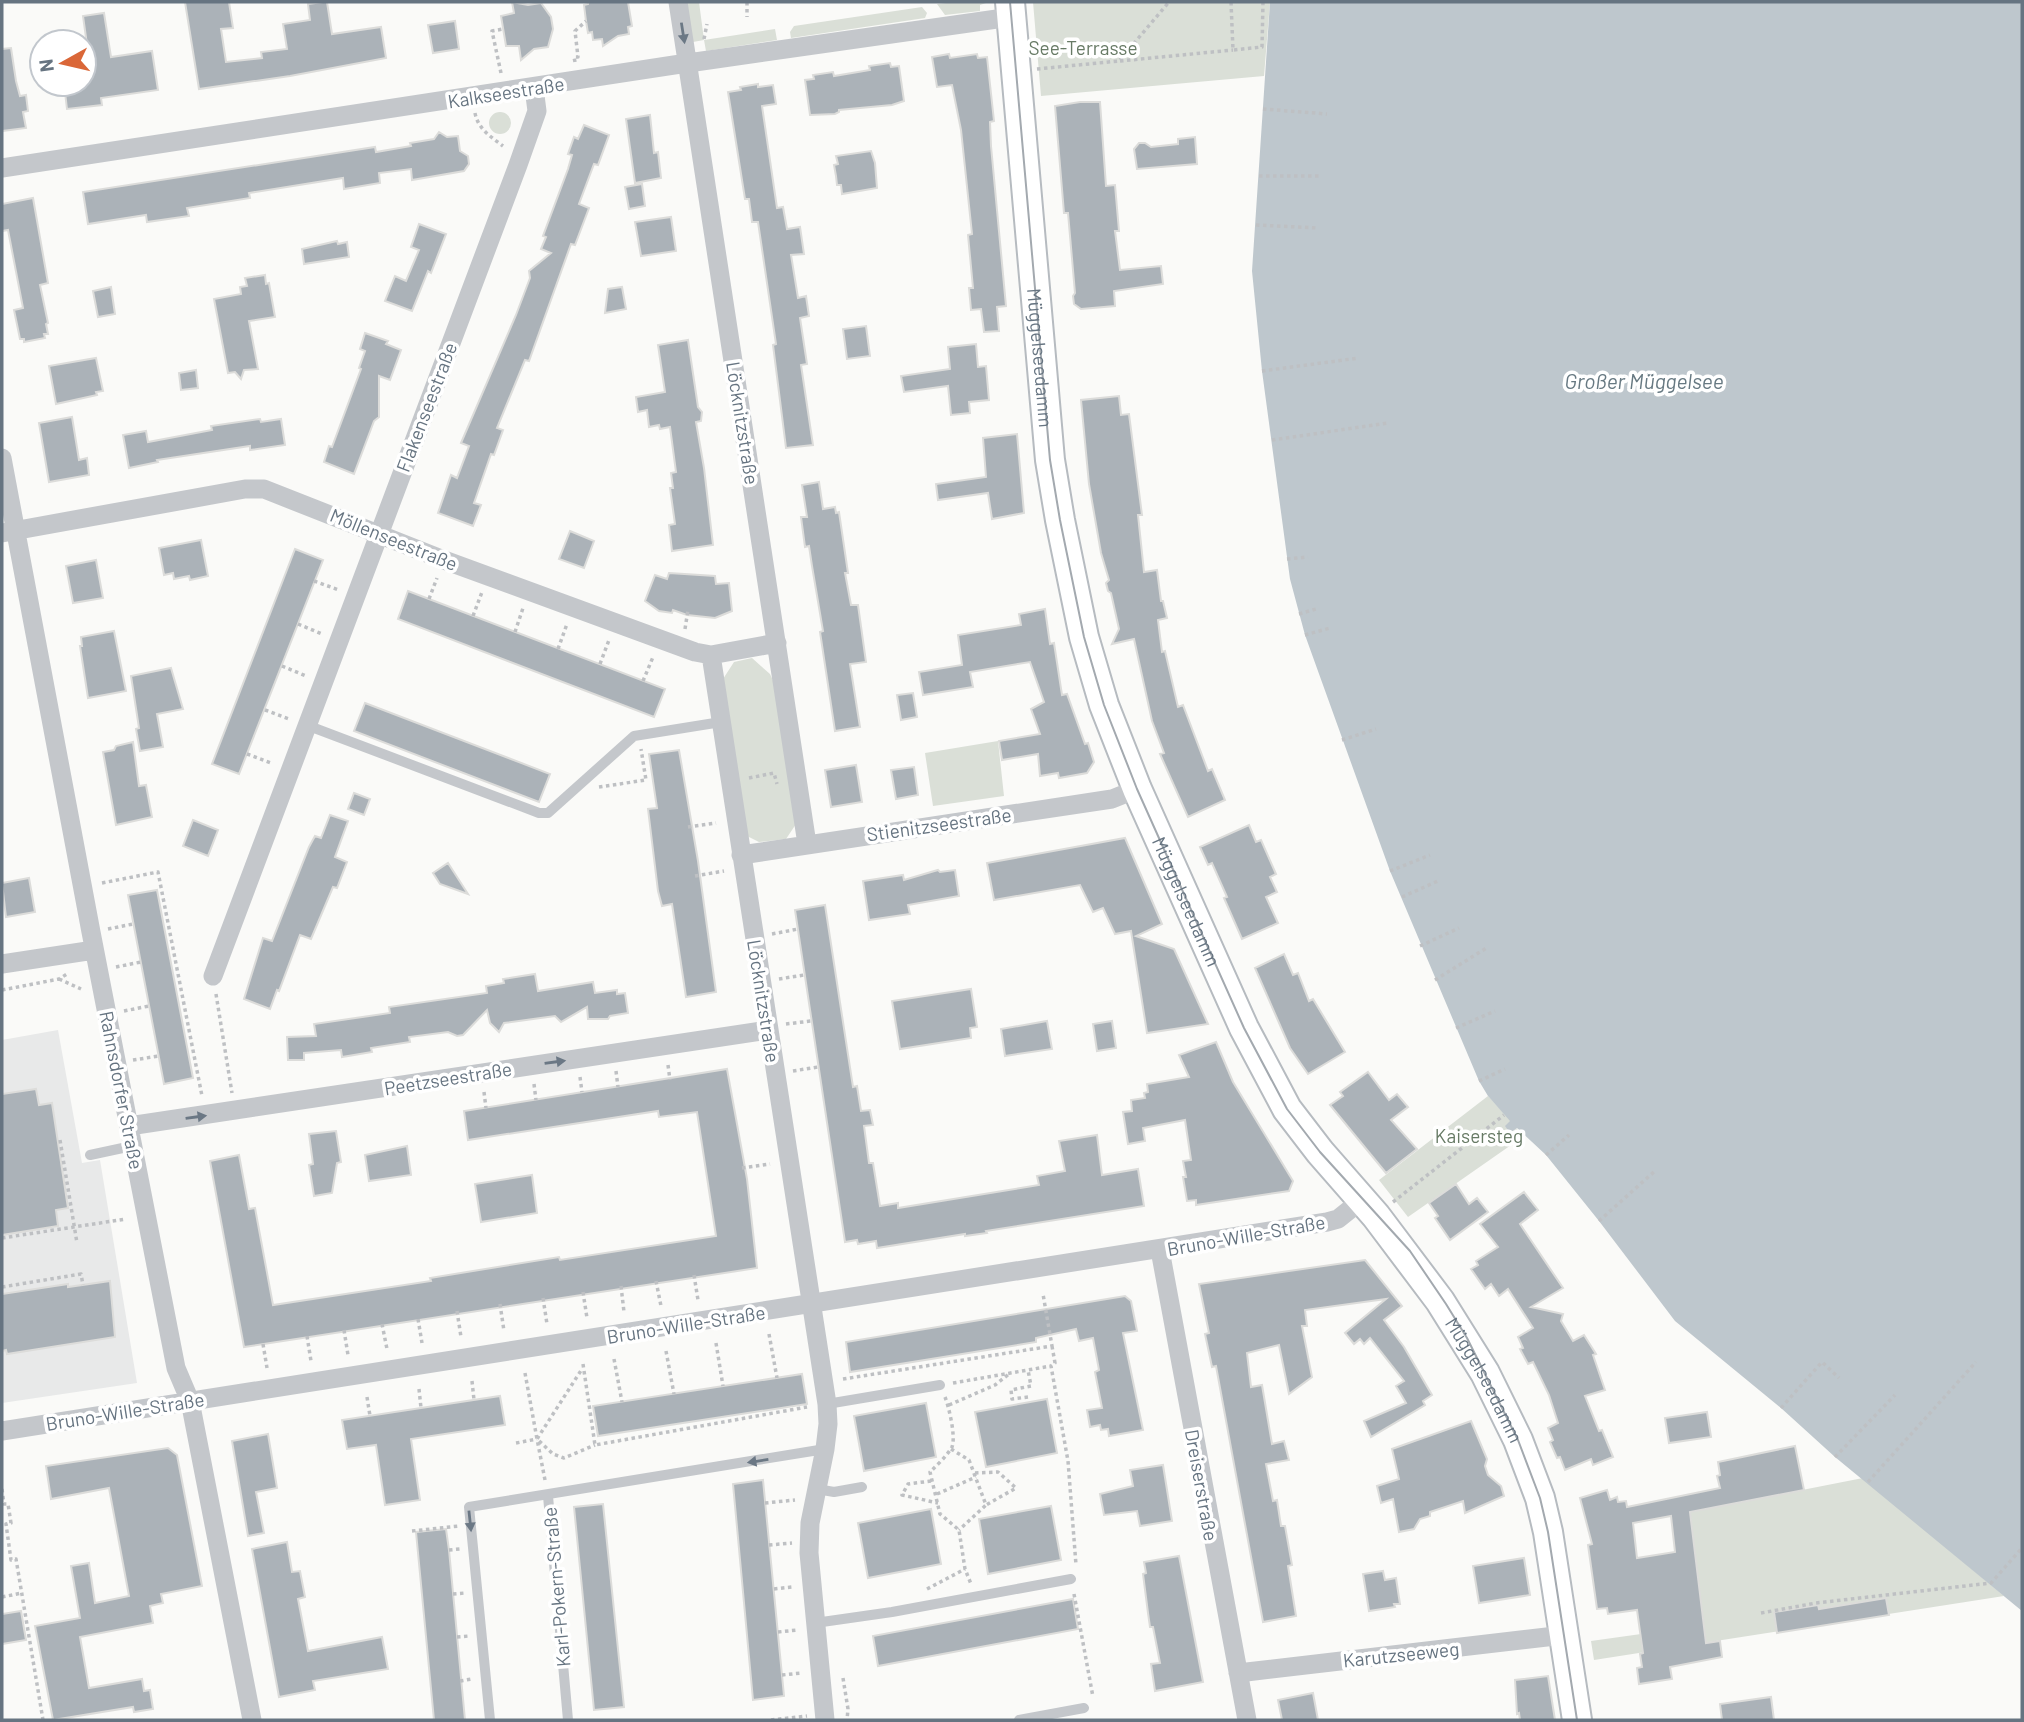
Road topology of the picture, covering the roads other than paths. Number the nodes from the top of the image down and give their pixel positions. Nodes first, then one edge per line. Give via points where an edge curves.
1 (678, 2) edge
2 (1010, 9) edge
3 (688, 63) junction
4 (534, 88) junction
5 (2, 168) edge
6 (2, 458) edge
7 (9, 532) edge
8 (379, 533) junction
9 (777, 643) junction
10 (711, 655) junction
11 (721, 722) junction
12 (299, 723) junction
13 (1137, 789) junction
14 (807, 844) junction
15 (741, 855) junction
16 (94, 950) junction
17 (2, 964) edge
18 (213, 976) road end
19 (776, 1027) junction
20 (130, 1136) junction
21 (90, 1155) dead end
22 (1363, 1199) junction
23 (1160, 1250) junction
24 (811, 1305) junction
25 (942, 1390) road end
26 (191, 1401) junction
27 (827, 1404) junction
28 (2, 1431) edge
29 (825, 1449) junction
30 (862, 1487) dead end
31 (809, 1494) junction
32 (548, 1496) junction
33 (1071, 1579) road end
34 (809, 1626) junction
35 (1564, 1635) junction
36 (1238, 1673) junction
37 (1084, 1708) road end
38 (818, 1718) edge
39 (252, 1720) edge
40 (490, 1720) edge
41 (568, 1720) edge
42 (1019, 1720) edge
43 (1247, 1720) edge
44 (1577, 1720) edge

1 -> 3 street, Löcknitzstraße
2 - 3 street, Kalkseestraße
2 - 13 main road, Müggelseedamm via 1050,460 1084,637 1104,705
3 - 4 street, Kalkseestraße
3 - 9 street, Löcknitzstraße
4 - 5 street, Kalkseestraße
4 - 8 street, Flakenseestraße via 537,111
6 - 7 street, Rahnsdorfer Straße
7 - 8 street, Möllenseestraße via 264,489
7 - 16 street, Rahnsdorfer Straße
8 - 10 street, Möllenseestraße
8 - 12 street, Flakenseestraße
9 - 10 street, Möllenseestraße
9 - 14 street, Löcknitzstraße
10 - 11 street, Löcknitzstraße
11 - 12 lane via 634,736 548,813
11 - 15 street, Löcknitzstraße
12 - 18 street, Flakenseestraße
13 - 14 street, Stienitzseestraße via 1112,799
13 - 22 main road, Müggelseedamm via 1265,1071 1287,1109
14 - 15 street, Stienitzseestraße
15 - 19 street, Löcknitzstraße
16 - 17 street
16 - 20 street, Rahnsdorfer Straße
20 -> 19 street, Peetzseestraße via 205,1115
19 - 24 street, Löcknitzstraße
20 - 21 lane
20 - 26 street, Rahnsdorfer Straße via 176,1367
22 - 23 street, Bruno-Wille-Straße via 1327,1222
22 - 35 main road, Müggelseedamm via 1440,1301 1485,1373 1518,1440 1548,1531
23 - 24 street, Bruno-Wille-Straße
23 - 36 street, Dreiserstraße
24 - 26 street, Bruno-Wille-Straße
24 - 27 street
25 - 27 lane
26 - 28 street, Bruno-Wille-Straße
26 - 39 street, Rahnsdorfer Straße
27 - 29 street
29 - 31 street
29 -> 32 lane
30 - 31 lane
31 - 34 street
32 -> 40 lane, Karl-Pokern-Straße via 469,1507
32 - 41 lane, Karl-Pokern-Straße
33 - 34 lane
34 - 38 street
35 - 36 street, Karutzseeweg
35 - 44 main road, Müggelseedamm
36 - 43 street, Dreiserstraße
37 - 42 lane

